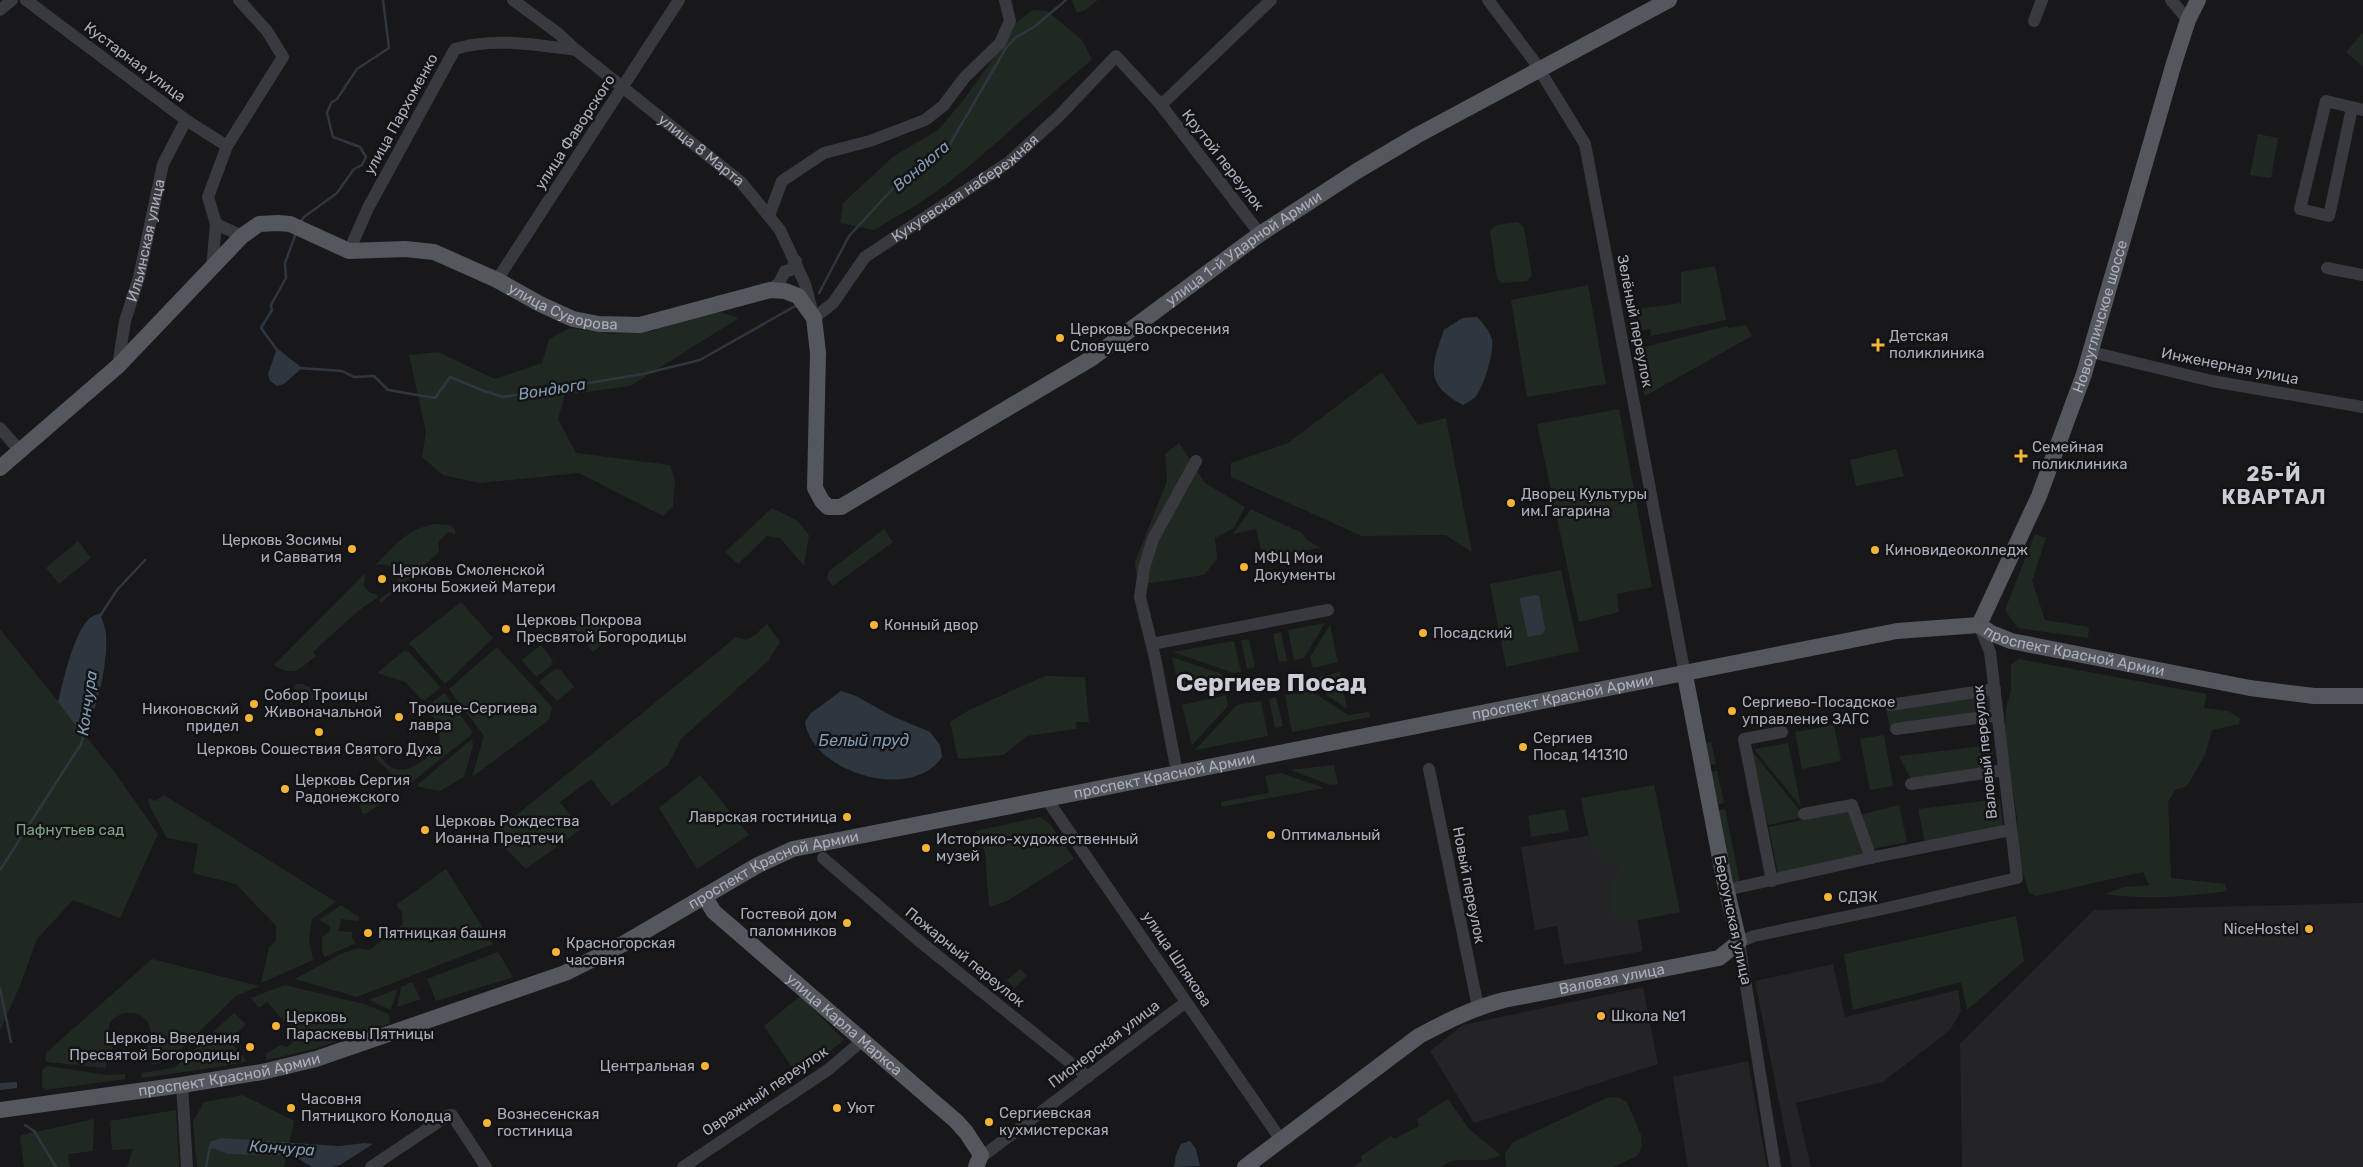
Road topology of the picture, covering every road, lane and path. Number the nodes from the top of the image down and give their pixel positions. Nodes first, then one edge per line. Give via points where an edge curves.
1 (12, 0) edge
2 (26, 0) edge
3 (513, 0) edge
4 (679, 0) edge
5 (1005, 0) edge
6 (1271, 0) edge
7 (1488, 0) edge
8 (1669, 0) edge
9 (2042, 0) edge
10 (2170, 0) edge
11 (2198, 0) edge
12 (248, 3) edge
13 (0, 10) edge
14 (2188, 20) junction
15 (2034, 21) dead end
16 (576, 50) junction
17 (1116, 56) joint
18 (1539, 69) junction
19 (624, 87) junction
20 (1161, 106) junction
21 (2357, 109) edge
22 (186, 120) junction
23 (226, 146) junction
24 (770, 216) junction
25 (216, 224) junction
26 (1260, 234) junction
27 (242, 236) junction
28 (350, 251) junction
29 (796, 261) junction
30 (212, 268) junction
31 (2327, 268) dead end
32 (2363, 276) edge
33 (497, 280) junction
34 (770, 290) junction
35 (814, 318) junction
36 (2091, 352) junction
37 (818, 353) joint
38 (118, 366) junction
39 (2363, 407) edge
40 (0, 428) edge
41 (20, 451) junction
42 (1196, 461) dead end
43 (0, 468) edge
44 (1328, 610) dead end
45 (1979, 625) junction
46 (1152, 644) junction
47 (1685, 675) junction
48 (1994, 690) junction
49 (2363, 696) edge
50 (1890, 705) dead end
51 (1998, 714) junction
52 (1896, 729) dead end
53 (1782, 732) dead end
54 (1429, 769) dead end
55 (2004, 770) junction
56 (1177, 772) junction
57 (1911, 784) dead end
58 (1046, 798) junction
59 (1804, 814) dead end
60 (2010, 830) junction
61 (823, 858) dead end
62 (1871, 858) junction
63 (2016, 878) joint
64 (1772, 881) junction
65 (1726, 890) junction
66 (704, 896) junction
67 (1739, 942) junction
68 (1186, 1002) junction
69 (1478, 1007) junction
70 (863, 1040) junction
71 (1088, 1077) junction
72 (182, 1085) junction
73 (0, 1110) edge
74 (1281, 1140) junction
75 (976, 1163) edge
76 (373, 1166) edge
77 (685, 1166) edge
78 (187, 1167) edge
79 (486, 1167) edge
80 (1244, 1167) edge
81 (1775, 1167) edge

1 - 13 street
2 - 22 street, Кустарная улица
3 - 16 street, улица 8 Марта
4 - 19 street, улица Фаворского
5 - 24 street via 1010,21 1000,43 965,77 943,106 925,120 870,141 824,153 782,181
6 - 20 street
7 - 18 street, Зелёный переулок
8 - 18 main road, улица 1-й Ударной Армии
9 - 15 street
10 - 14 street
11 - 14 main road, Новоугличское шоссе
12 - 23 street via 283,57
14 - 36 main road, Новоугличское шоссе
16 - 19 street, улица 8 Марта
16 - 28 street, улица Пархоменко via 476,43 455,50 368,208
17 - 20 street, Крутой переулок
17 - 35 street, Кукуевская набережная via 1060,116 1008,162 865,257 833,303
18 - 26 main road, улица 1-й Ударной Армии via 1374,160
18 - 47 street, Зелёный переулок via 1585,144
19 - 24 street, улица 8 Марта via 741,182
19 - 33 street, улица Фаворского
20 - 26 street, Крутой переулок
21 - 21 street via 2326,101 2300,209 2329,216
22 - 23 street, Кустарная улица
22 - 38 street, Ильинская улица via 163,164 139,278 125,321
23 - 25 street via 208,197
24 - 29 street, улица 8 Марта
25 - 27 street
25 - 30 street
26 - 37 main road, улица 1-й Ударной Армии via 1092,358 842,507 828,507 815,488
27 - 28 main road, улица Суворова via 259,224 290,224
27 - 30 main road
28 - 33 main road, улица Суворова via 434,252
29 - 34 street
29 - 35 street, улица 8 Марта
30 - 38 main road
31 - 32 street
33 - 34 main road, улица Суворова via 573,319 623,326
34 - 35 main road, улица Суворова via 798,296
35 - 37 main road, улица 8 Марта
36 - 39 street, Инженерная улица via 2212,381
36 - 45 main road, Новоугличское шоссе via 2039,496
38 - 41 main road
40 - 41 street
41 - 43 main road
42 - 46 street via 1153,539 1144,568 1140,597
44 - 46 street
45 - 47 main road, проспект Красной Армии via 1897,632
45 - 48 street, Валовый переулок via 1990,652
45 - 49 main road, проспект Красной Армии via 2011,641 2214,682 2314,696
46 - 56 street
47 - 56 main road, проспект Красной Армии
47 - 65 main road, Бероунская улица
48 - 50 street
48 - 51 street, Валовый переулок
51 - 52 street
51 - 55 street, Валовый переулок
53 - 64 street via 1744,739
54 - 69 street, Новый переулок
55 - 57 street
55 - 60 street, Валовый переулок
56 - 58 main road, проспект Красной Армии
58 - 66 main road, проспект Красной Армии via 793,849
58 - 68 street, улица Шлякова
59 - 62 street via 1852,805
60 - 62 street
60 - 63 street, Валовый переулок
61 - 71 street, Пожарный переулок via 918,940
62 - 64 street
63 - 67 street, Валовая улица
64 - 65 street
65 - 67 main road, Бероунская улица
66 - 70 main road, улица Карла Маркса via 714,912
66 - 72 main road, проспект Красной Армии via 592,961 506,994 316,1060
67 - 69 main road, Валовая улица via 1719,958
67 - 81 street, Бероунская улица
68 - 71 street, Пионерская улица
68 - 74 street, улица Шлякова
69 - 74 main road, Валовая улица via 1420,1036
70 - 75 main road, улица Карла Маркса via 956,1121 966,1132
70 - 77 street, Овражный переулок via 829,1069
71 - 75 street, Пионерская улица
72 - 73 main road, проспект Красной Армии
72 - 78 street
74 - 80 main road, Валовая улица
76 - 79 street via 452,1115

